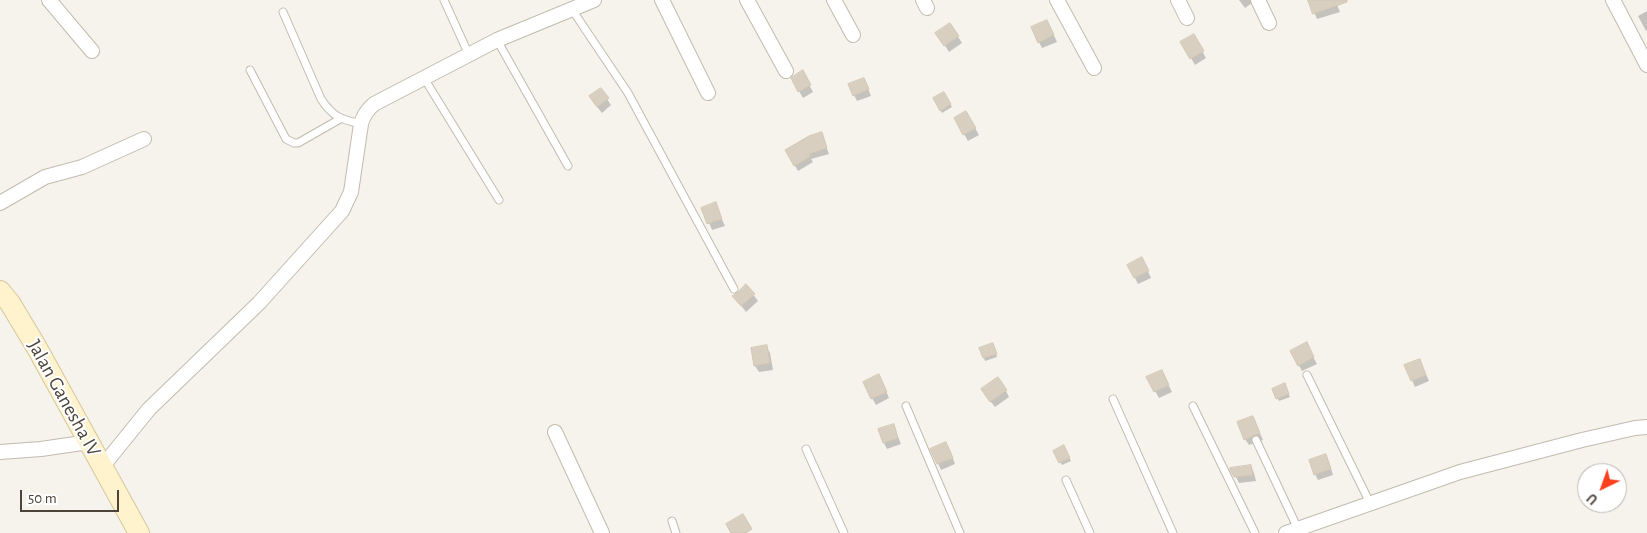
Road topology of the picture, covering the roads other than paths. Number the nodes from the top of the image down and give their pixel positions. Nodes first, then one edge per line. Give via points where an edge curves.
1 (444, 0) edge
2 (594, 0) edge
3 (662, 0) edge
4 (747, 0) edge
5 (834, 0) edge
6 (1057, 0) edge
7 (1178, 0) edge
8 (1258, 0) edge
9 (1613, 0) edge
10 (56, 2) edge
11 (571, 8) junction
12 (283, 12) dead end
13 (1187, 18) dead end
14 (1269, 23) dead end
15 (853, 35) dead end
16 (497, 40) junction
17 (92, 51) dead end
18 (469, 55) junction
19 (1647, 65) edge
20 (1094, 68) dead end
21 (250, 70) dead end
22 (786, 71) dead end
23 (424, 78) junction
24 (708, 94) dead end
25 (340, 119) junction
26 (360, 124) junction
27 (144, 139) dead end
28 (568, 166) dead end
29 (499, 200) dead end
30 (0, 203) edge
31 (734, 289) dead end
32 (0, 291) edge
33 (1307, 375) dead end
34 (1113, 398) dead end
35 (906, 406) dead end
36 (1193, 406) dead end
37 (1647, 427) edge
38 (555, 432) dead end
39 (1256, 440) dead end
40 (89, 442) junction
41 (806, 449) dead end
42 (0, 452) edge
43 (102, 467) junction
44 (1066, 480) dead end
45 (1370, 503) junction
46 (672, 521) dead end
47 (1292, 531) edge
48 (139, 533) edge
49 (602, 533) edge
50 (676, 533) edge
51 (844, 533) edge
52 (960, 533) edge
53 (1090, 533) edge
54 (1173, 533) edge
55 (1255, 533) edge

1 - 18 lane
2 - 11 street
3 - 24 street
4 - 22 street
5 - 15 street
6 - 20 street
7 - 13 street
8 - 14 street
9 - 19 street
10 - 17 street
11 - 16 street
11 - 31 lane via 628,93
12 - 25 lane via 321,99
16 - 18 street
16 - 28 lane
18 - 23 street
21 - 25 lane via 290,142 298,143
23 - 26 street via 374,104
23 - 29 lane
25 - 26 lane
26 - 43 street via 351,192 342,211 259,303 149,409
27 - 30 street via 82,167 45,177
32 - 40 street, Jalan Ganesha IV via 37,348
33 - 45 lane
34 - 54 lane
35 - 52 lane
36 - 55 lane
37 - 45 street via 1598,436 1460,472
38 - 49 street
39 - 47 lane
40 - 42 street
40 - 43 street, Jalan Ganesha IV
41 - 51 lane
43 - 48 street, Jalan Ganesha IV
44 - 53 lane
45 - 47 street
46 - 50 lane

